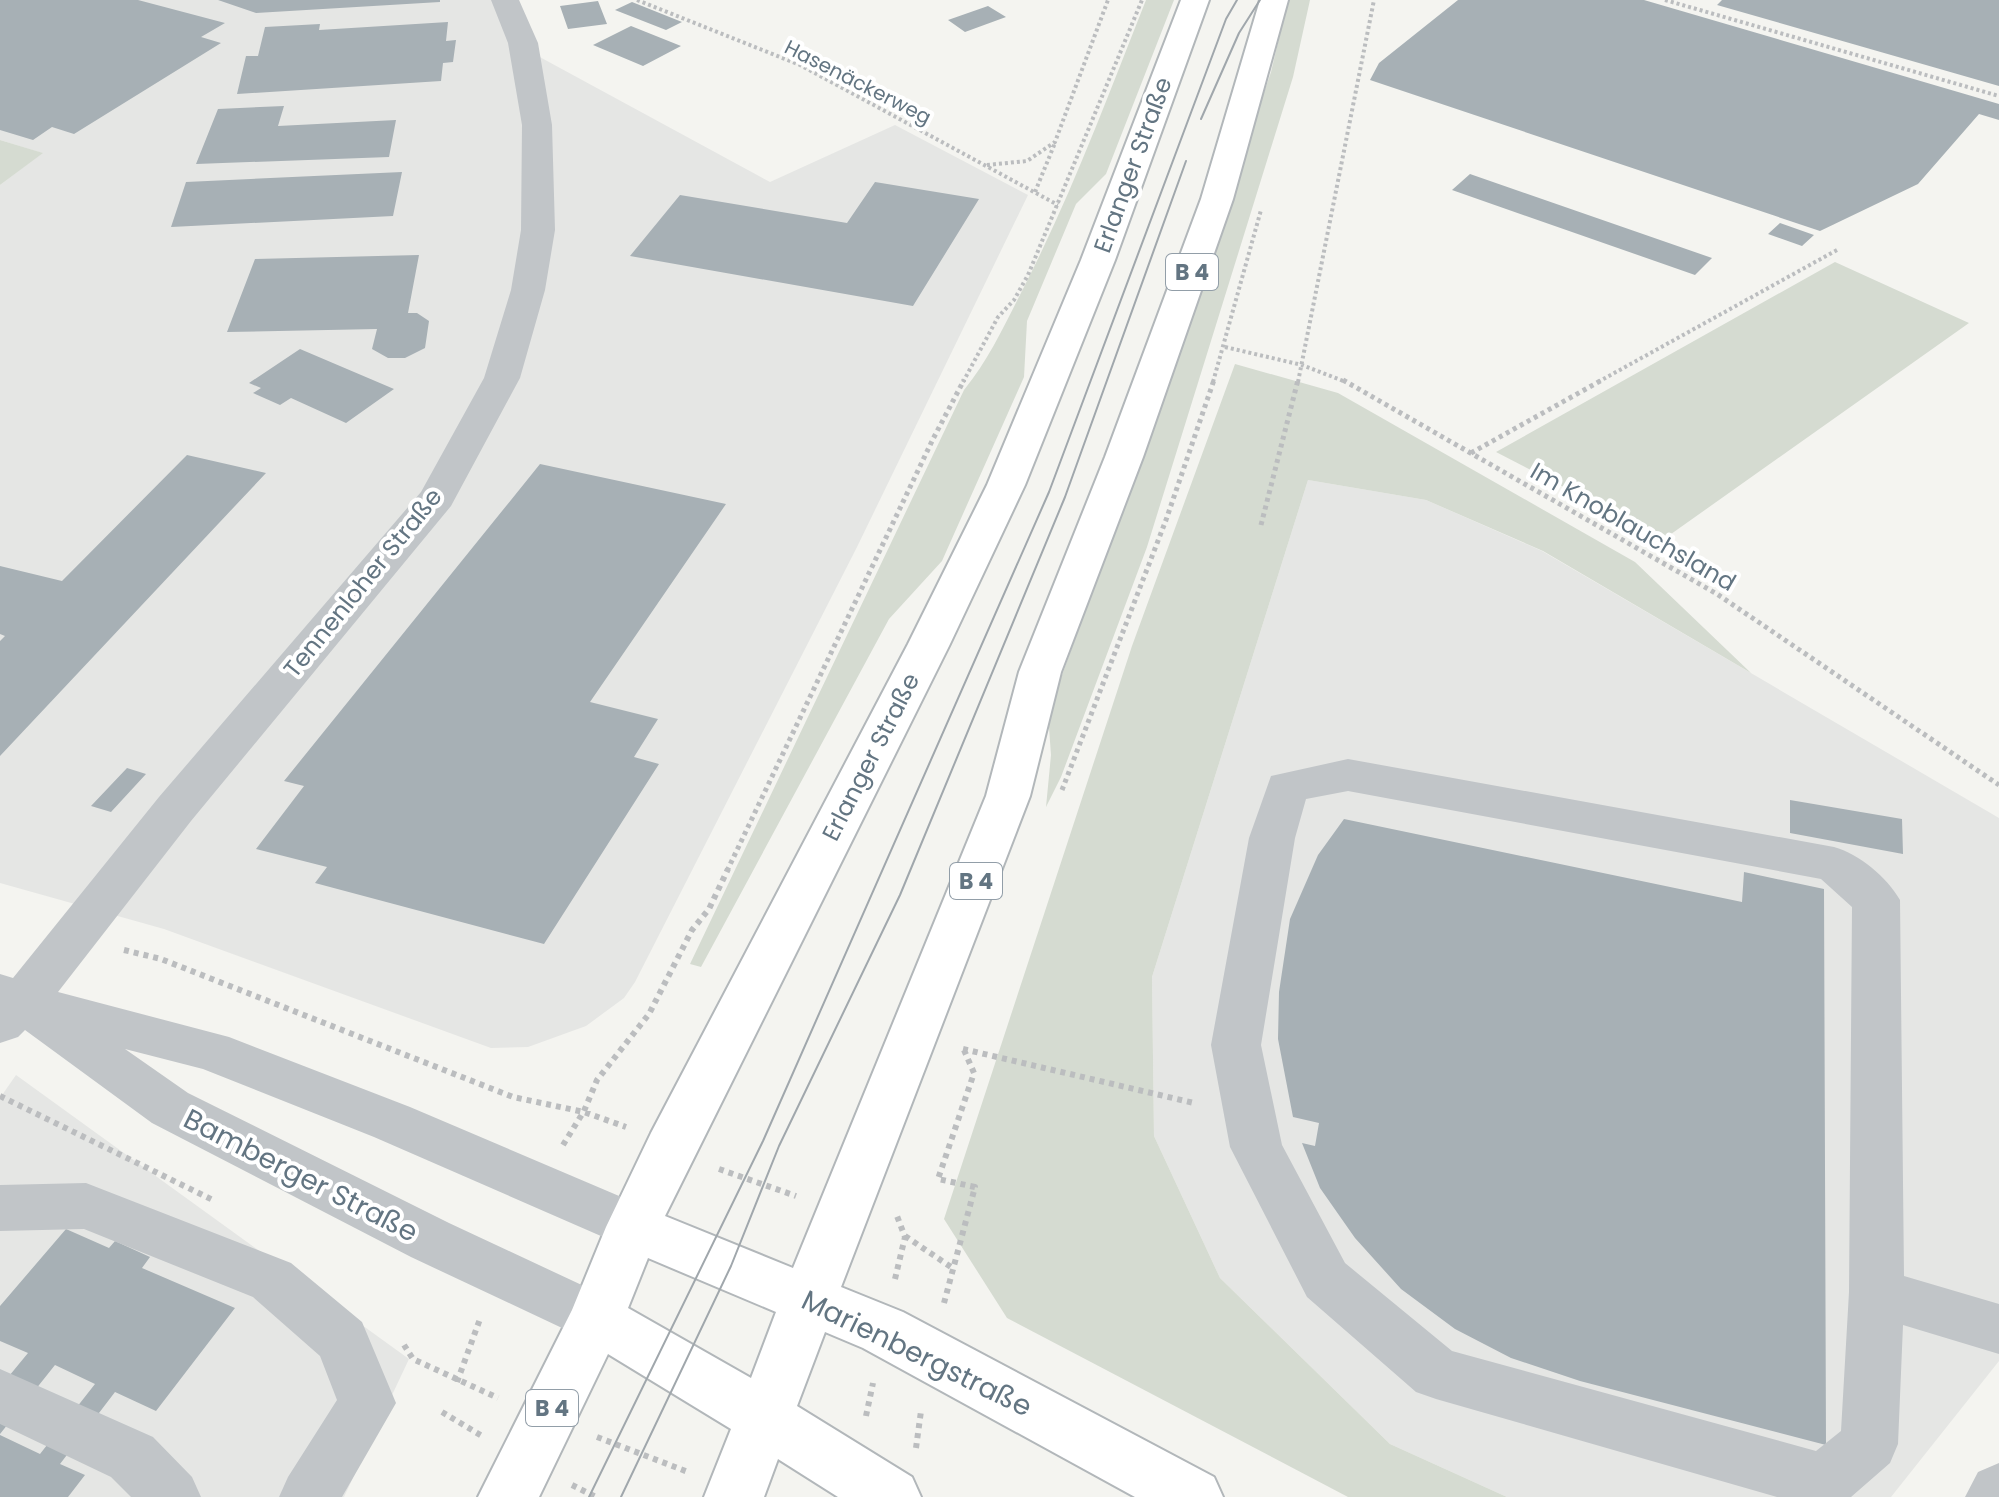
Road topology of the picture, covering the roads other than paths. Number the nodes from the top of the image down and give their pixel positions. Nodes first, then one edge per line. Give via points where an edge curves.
1 (505, 0) edge
2 (1195, 0) edge
3 (1274, 0) edge
4 (7, 1006) edge
5 (14, 1208) edge
6 (633, 1227) junction
7 (1877, 1292) junction
8 (810, 1298) junction
9 (596, 1319) junction
10 (1999, 1329) edge
11 (0, 1396) edge
12 (764, 1418) junction
13 (903, 1473) edge
14 (1999, 1492) edge
15 (170, 1495) edge
16 (309, 1497) edge
17 (508, 1497) edge
18 (734, 1497) edge
19 (1193, 1497) edge
20 (1995, 1497) edge

1 - 4 street, Tennenloher Straße via 523,43 537,125 538,230 528,290 502,378 437,497 72,939
2 - 6 main road, Erlanger Straße / B 4 via 1098,260 1006,485
3 - 8 main road, B 4 via 1217,199 1043,664 1003,810
4 - 6 street via 211,1051 392,1122
4 - 9 street, Bamberger Straße via 170,1108
5 - 16 street via 86,1206 272,1280 342,1340 367,1403
6 - 8 main road, Marienbergstraße
6 - 9 main road, Erlanger Straße / B 4
7 - 7 street via 1876,900 1834,864 1348,775 1287,787 1272,838 1236,1045 1256,1147 1326,1280 1436,1373 1824,1482 1869,1444
7 - 10 street
8 - 12 main road, B 4
8 - 19 main road, Marienbergstraße via 929,1355
9 - 12 main road
9 - 17 main road, Erlanger Straße / B 4
11 - 15 street via 132,1457
12 - 13 main road
12 - 18 main road, B 4
14 - 20 street

